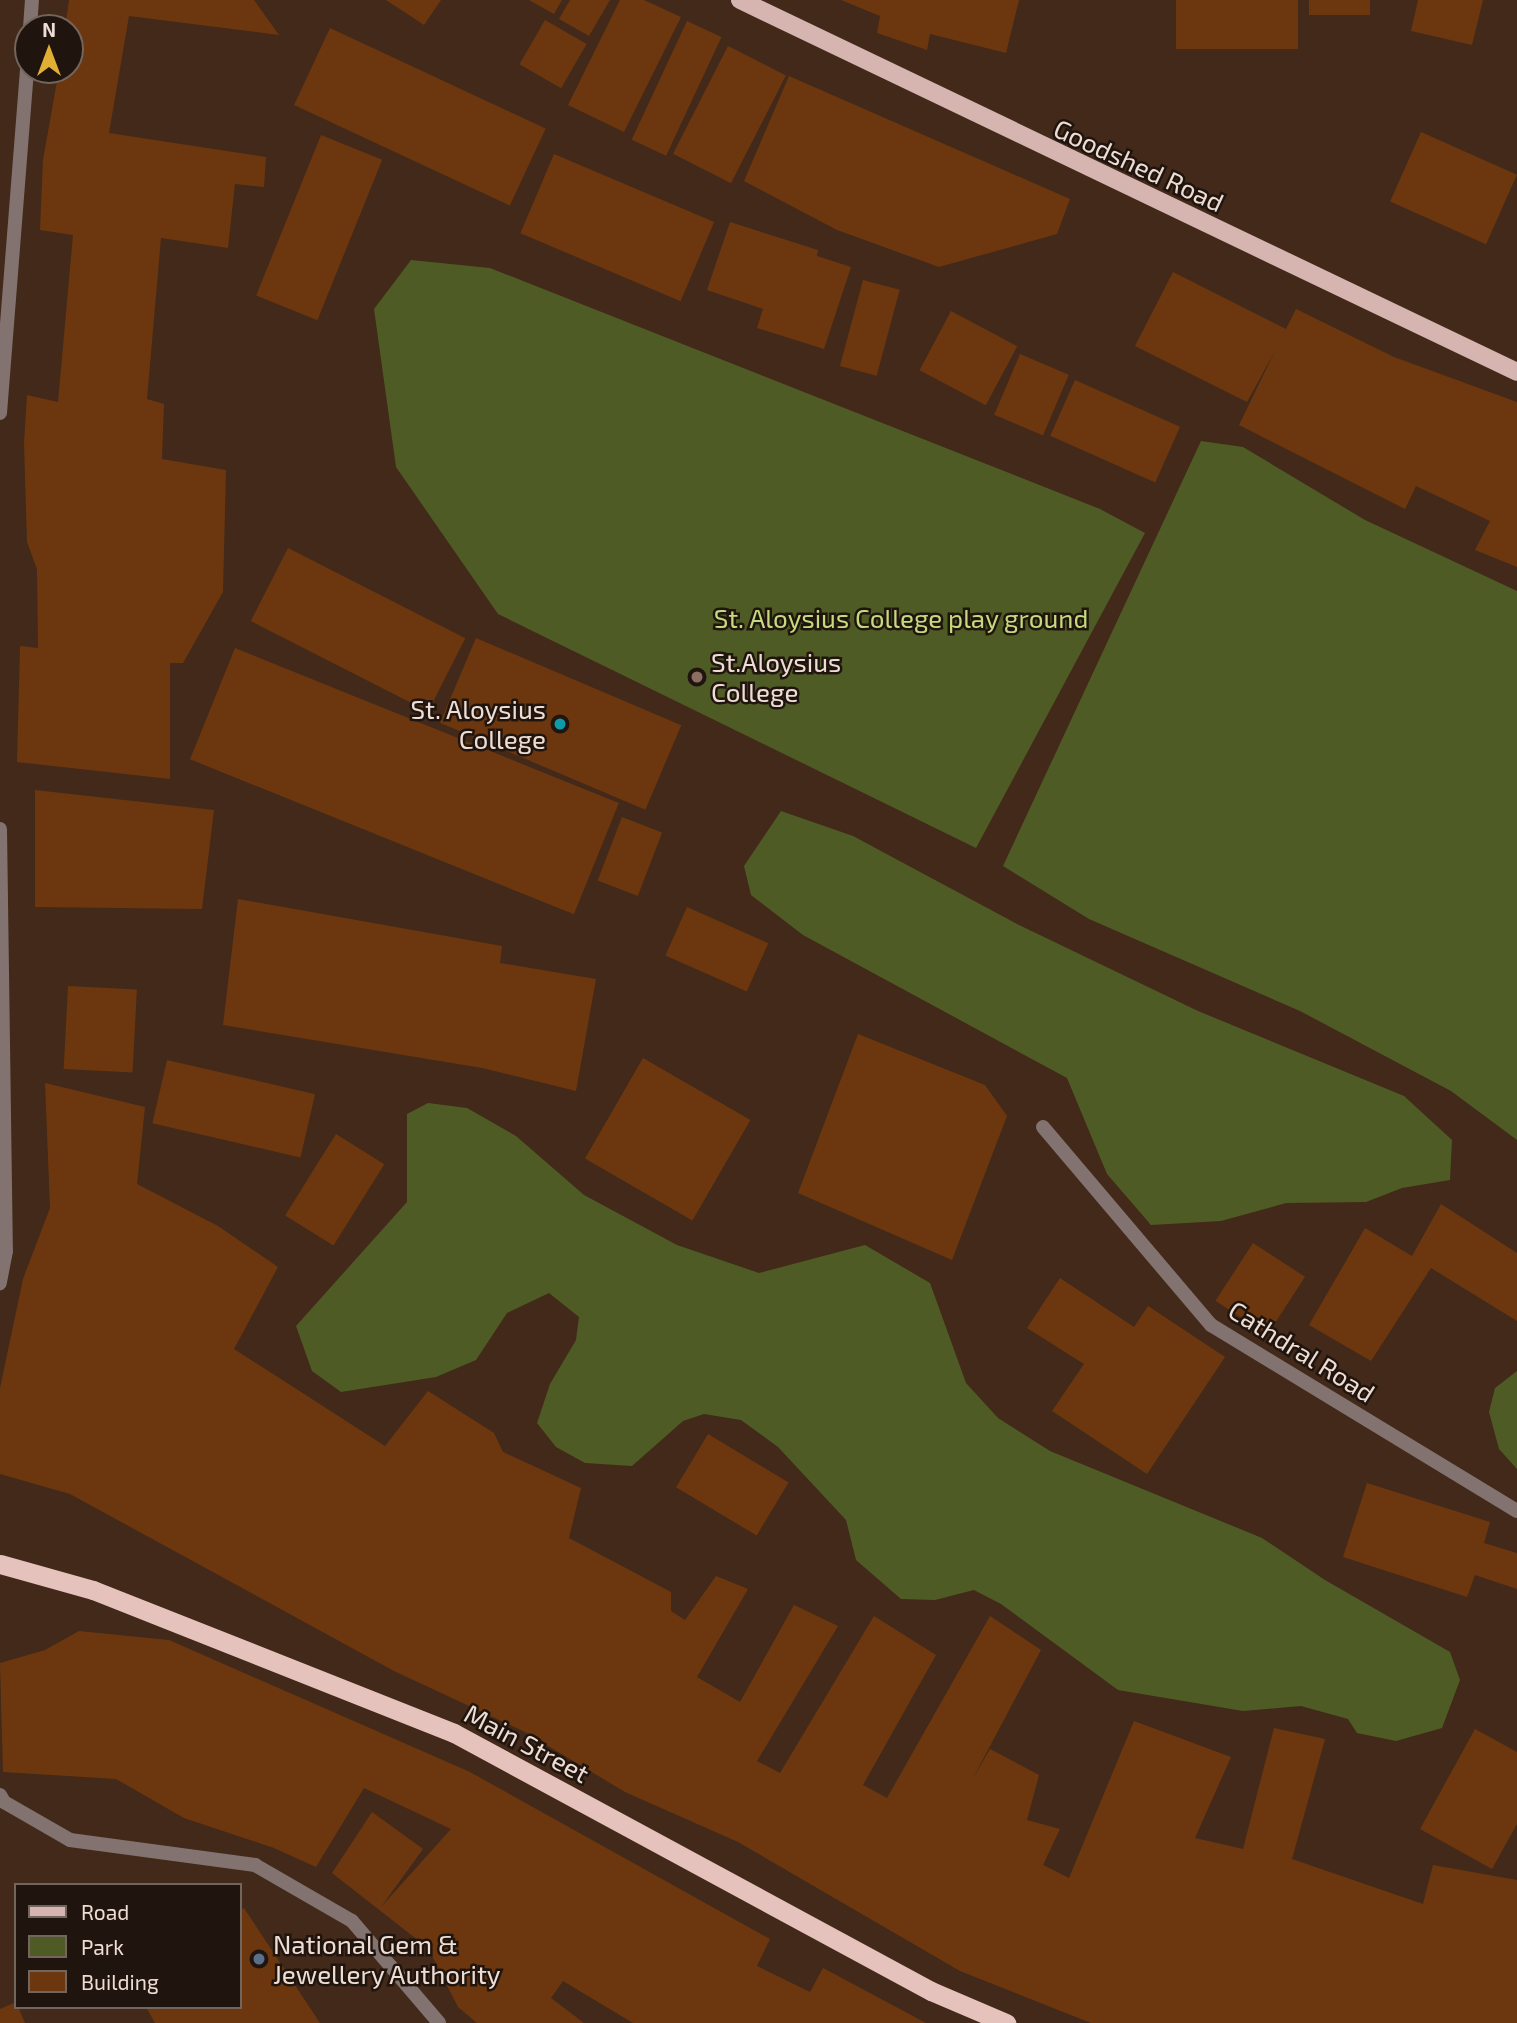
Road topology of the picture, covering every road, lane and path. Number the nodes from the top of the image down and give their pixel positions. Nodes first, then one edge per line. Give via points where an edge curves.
1 (740, 0) edge
2 (26, 84) edge
3 (1517, 372) edge
4 (0, 413) edge
5 (0, 830) edge
6 (1043, 1128) dead end
7 (3, 1250) edge
8 (0, 1283) edge
9 (1517, 1511) edge
10 (0, 1564) edge
11 (0, 1795) edge
12 (439, 2023) edge
13 (1006, 2023) edge

1 - 3 main road, Goodshed Road
2 - 4 street
5 - 7 street
6 - 9 street, Cathdral Road via 1211,1325
7 - 8 street
10 - 13 highway, Main Street via 93,1590 454,1733 931,1991
11 - 12 street via 4,1802 70,1840 255,1865 352,1921

